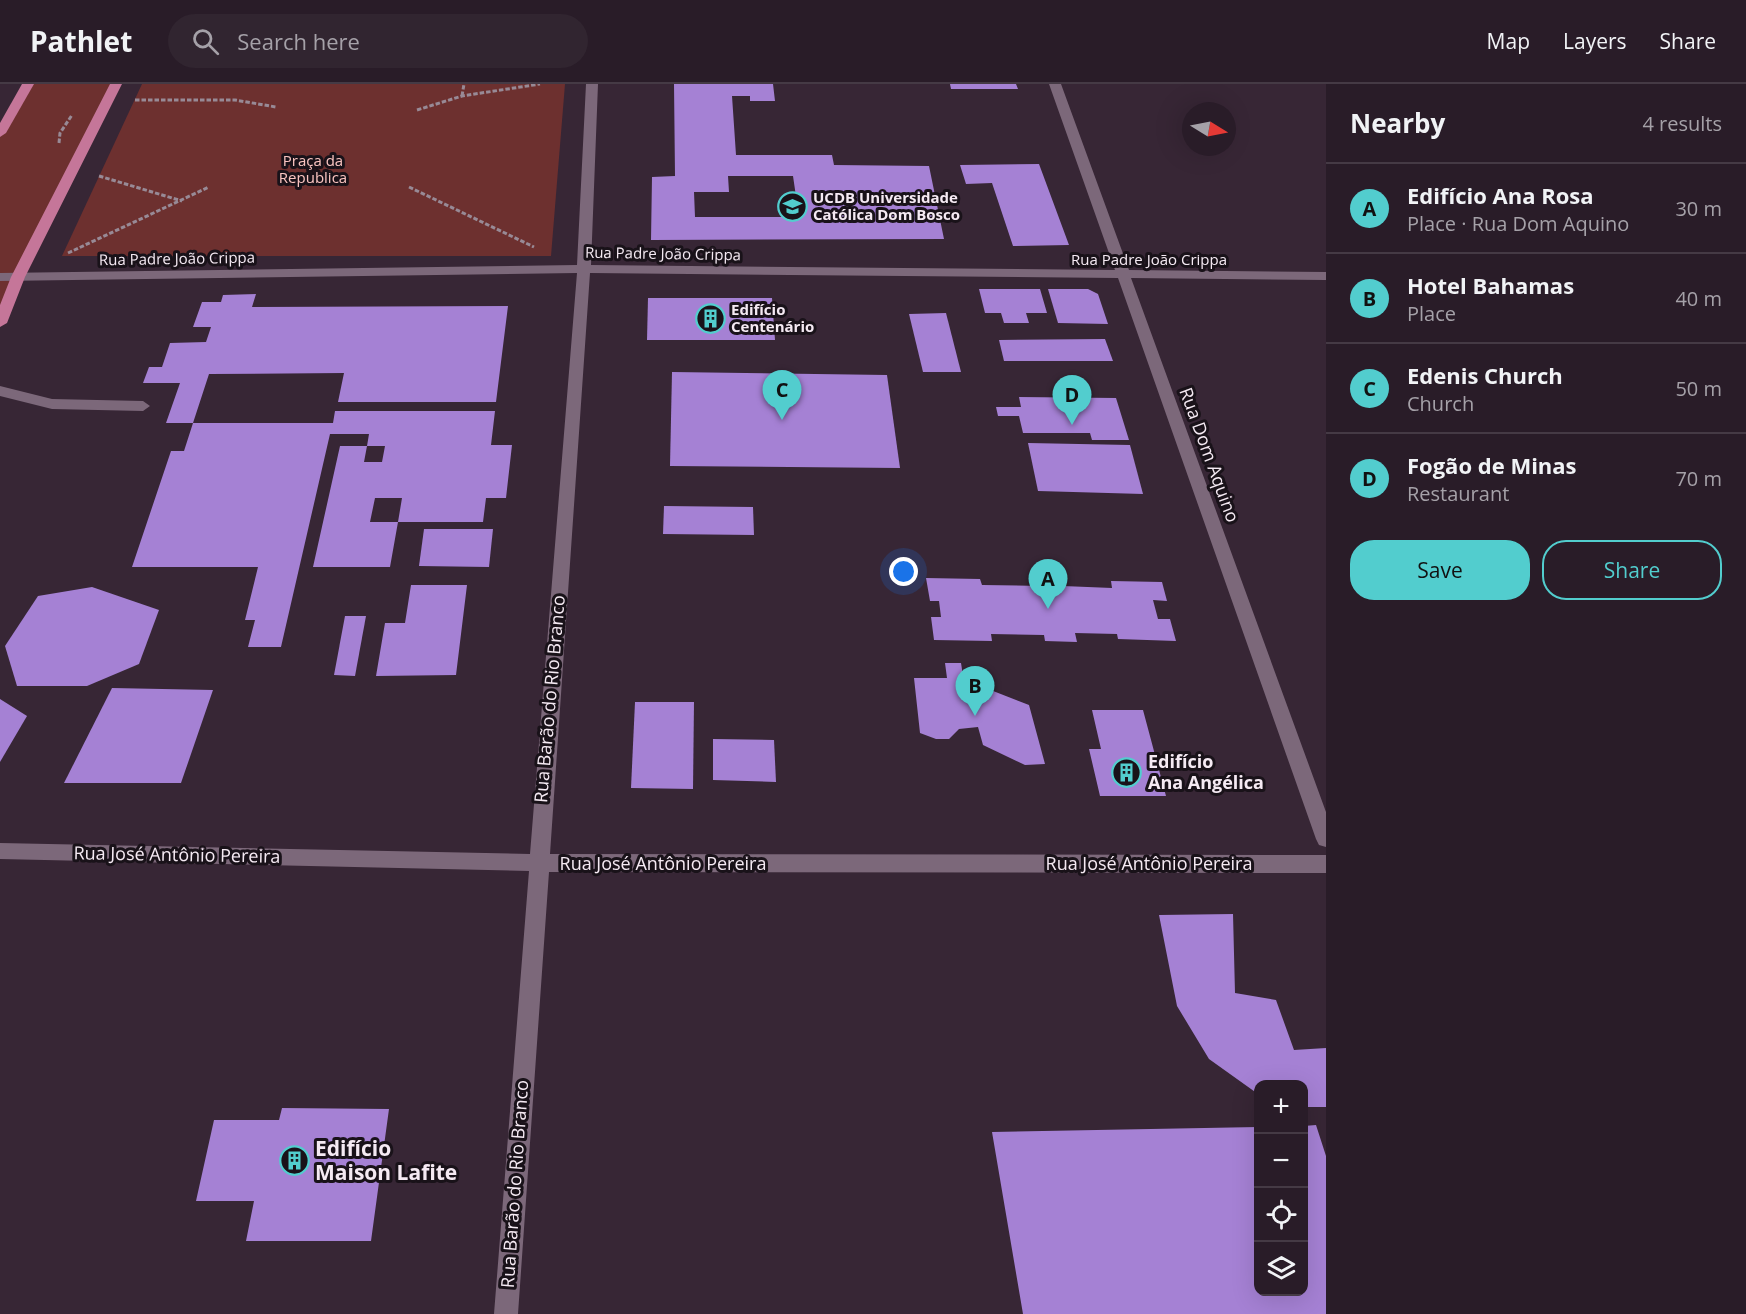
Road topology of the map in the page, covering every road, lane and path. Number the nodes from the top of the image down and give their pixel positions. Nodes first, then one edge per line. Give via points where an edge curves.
1 (28, 84) edge
2 (116, 84) edge
3 (464, 84) edge
4 (540, 84) edge
5 (592, 84) edge
6 (1055, 84) edge
7 (462, 96) junction
8 (135, 100) dead end
9 (276, 107) dead end
10 (417, 110) dead end
11 (4, 119) edge
12 (0, 133) edge
13 (99, 176) dead end
14 (209, 187) dead end
15 (409, 187) dead end
16 (183, 201) junction
17 (541, 251) dead end
18 (62, 256) dead end
19 (584, 269) junction
20 (1124, 276) junction
21 (1326, 276) edge
22 (18, 277) junction
23 (0, 278) edge
24 (0, 323) edge
25 (0, 391) edge
26 (143, 406) dead end
27 (1326, 839) edge
28 (0, 851) edge
29 (537, 863) junction
30 (1326, 864) edge
31 (506, 1314) edge

1 - 11 main road
2 - 22 main road
3 - 7 path
4 - 7 path
5 - 19 street, Rua Barão do Rio Branco
6 - 20 street, Rua Dom Aquino
7 - 10 path
8 - 9 path via 235,99
11 - 12 main road
13 - 16 path
14 - 16 path
15 - 17 path
16 - 18 path
19 - 20 street, Rua Padre João Crippa
19 - 22 street, Rua Padre João Crippa
19 - 29 street, Rua Barão do Rio Branco
20 - 21 street, Rua Padre João Crippa
20 - 27 street, Rua Dom Aquino
22 - 23 street, Rua Padre João Crippa
22 - 24 main road
25 - 26 street via 45,404
28 - 29 street, Rua José Antônio Pereira
29 - 30 street, Rua José Antônio Pereira
29 - 31 street, Rua Barão do Rio Branco

